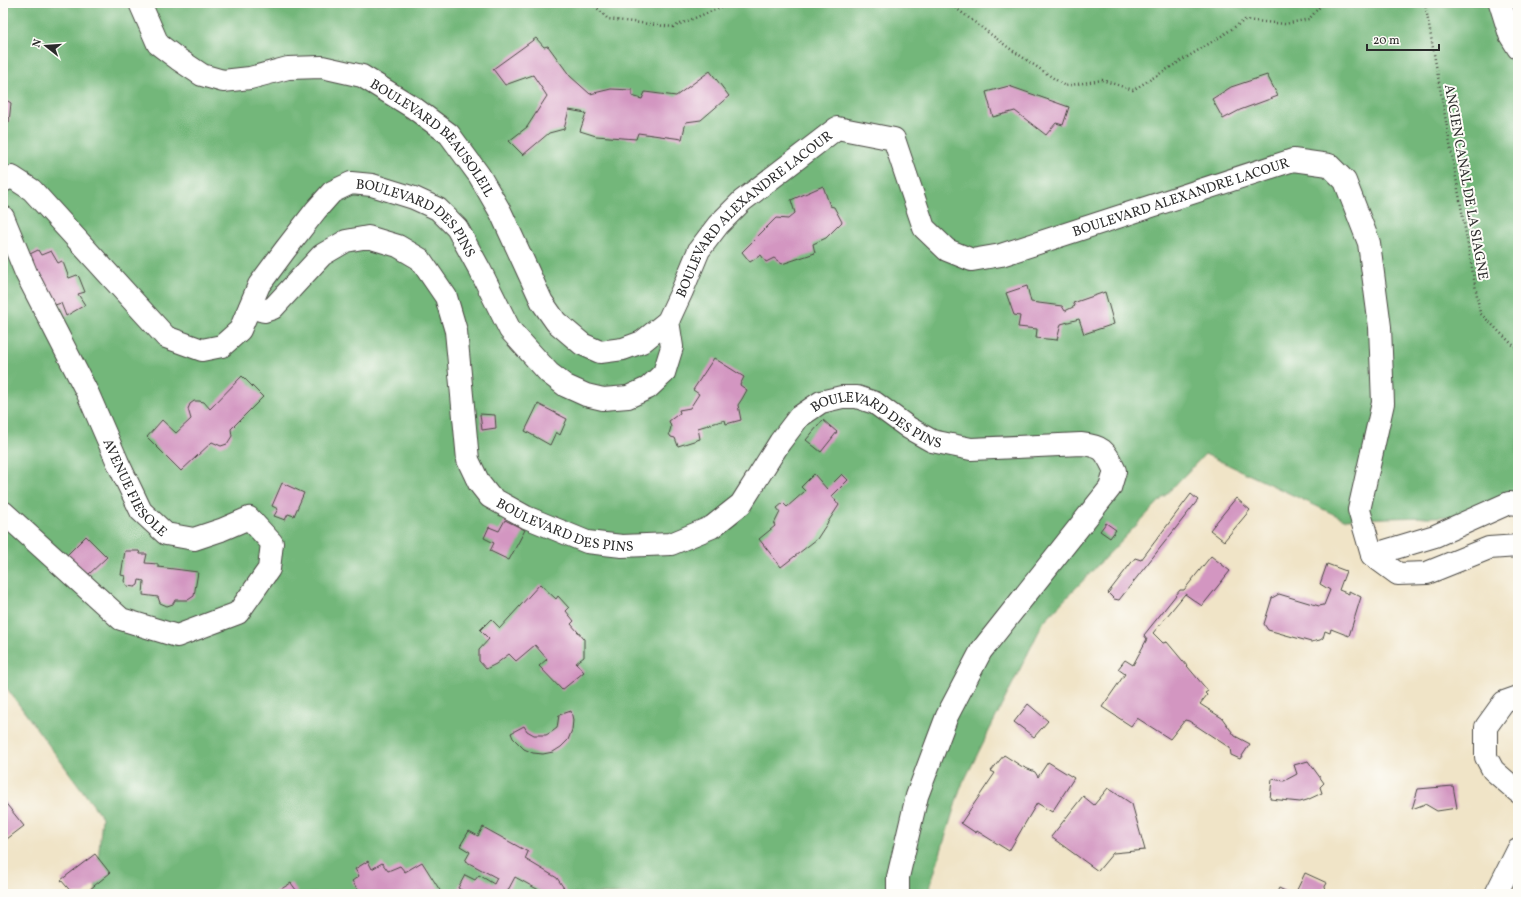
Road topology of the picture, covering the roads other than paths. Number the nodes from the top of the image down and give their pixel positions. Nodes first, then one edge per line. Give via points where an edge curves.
1 (140, 3) edge
2 (1500, 3) edge
3 (1518, 48) edge
4 (3, 181) edge
5 (3, 217) edge
6 (250, 307) junction
7 (668, 321) junction
8 (1518, 504) edge
9 (3, 512) edge
10 (1518, 546) edge
11 (1372, 554) junction
12 (1518, 697) edge
13 (1514, 789) edge
14 (1518, 850) edge
15 (898, 894) edge
16 (1496, 894) edge

1 - 7 street, BOULEVARD BEAUSOLEIL via 158,44 202,75 223,81 250,78 288,68 322,67 362,76 437,125 448,134 483,182 501,213 542,302 556,322 582,344 600,352 623,349 642,342
2 - 3 street via 1510,35
4 - 6 street via 12,177 32,190 166,337 202,350 222,346 240,330
5 - 9 street, AVENUE FIESOLE via 26,272 88,394 141,511 166,534 194,539 249,518 272,543 269,569 238,613 177,636 121,619
6 - 7 street, BOULEVARD DES PINS via 259,284 316,210 332,192 351,183 372,185 414,198 438,209 457,228 510,330 549,373 566,386 586,395 603,399 628,397 648,388 664,373 672,347
6 - 15 street, BOULEVARD DES PINS via 264,310 273,308 322,255 346,241 368,237 398,246 420,259 446,297 456,331 468,460 479,483 490,497 526,518 587,542 622,546 671,544 712,527 741,504 799,417 821,402 842,397 857,397 875,403 932,441 972,449 1081,444 1095,445 1106,453 1115,471 1110,488 981,652 947,716 917,796 898,877
7 - 11 street, BOULEVARD ALEXANDRE LACOUR via 699,250 718,225 742,201 837,128 894,139 924,228 947,250 972,260 1001,255 1293,160 1330,165 1345,182 1369,243 1380,327 1383,403 1359,510
8 - 11 street via 1509,503 1435,536
10 - 11 street via 1489,548 1427,573 1398,574
12 - 13 street via 1504,702 1486,727 1486,757 1493,770
14 - 16 street

